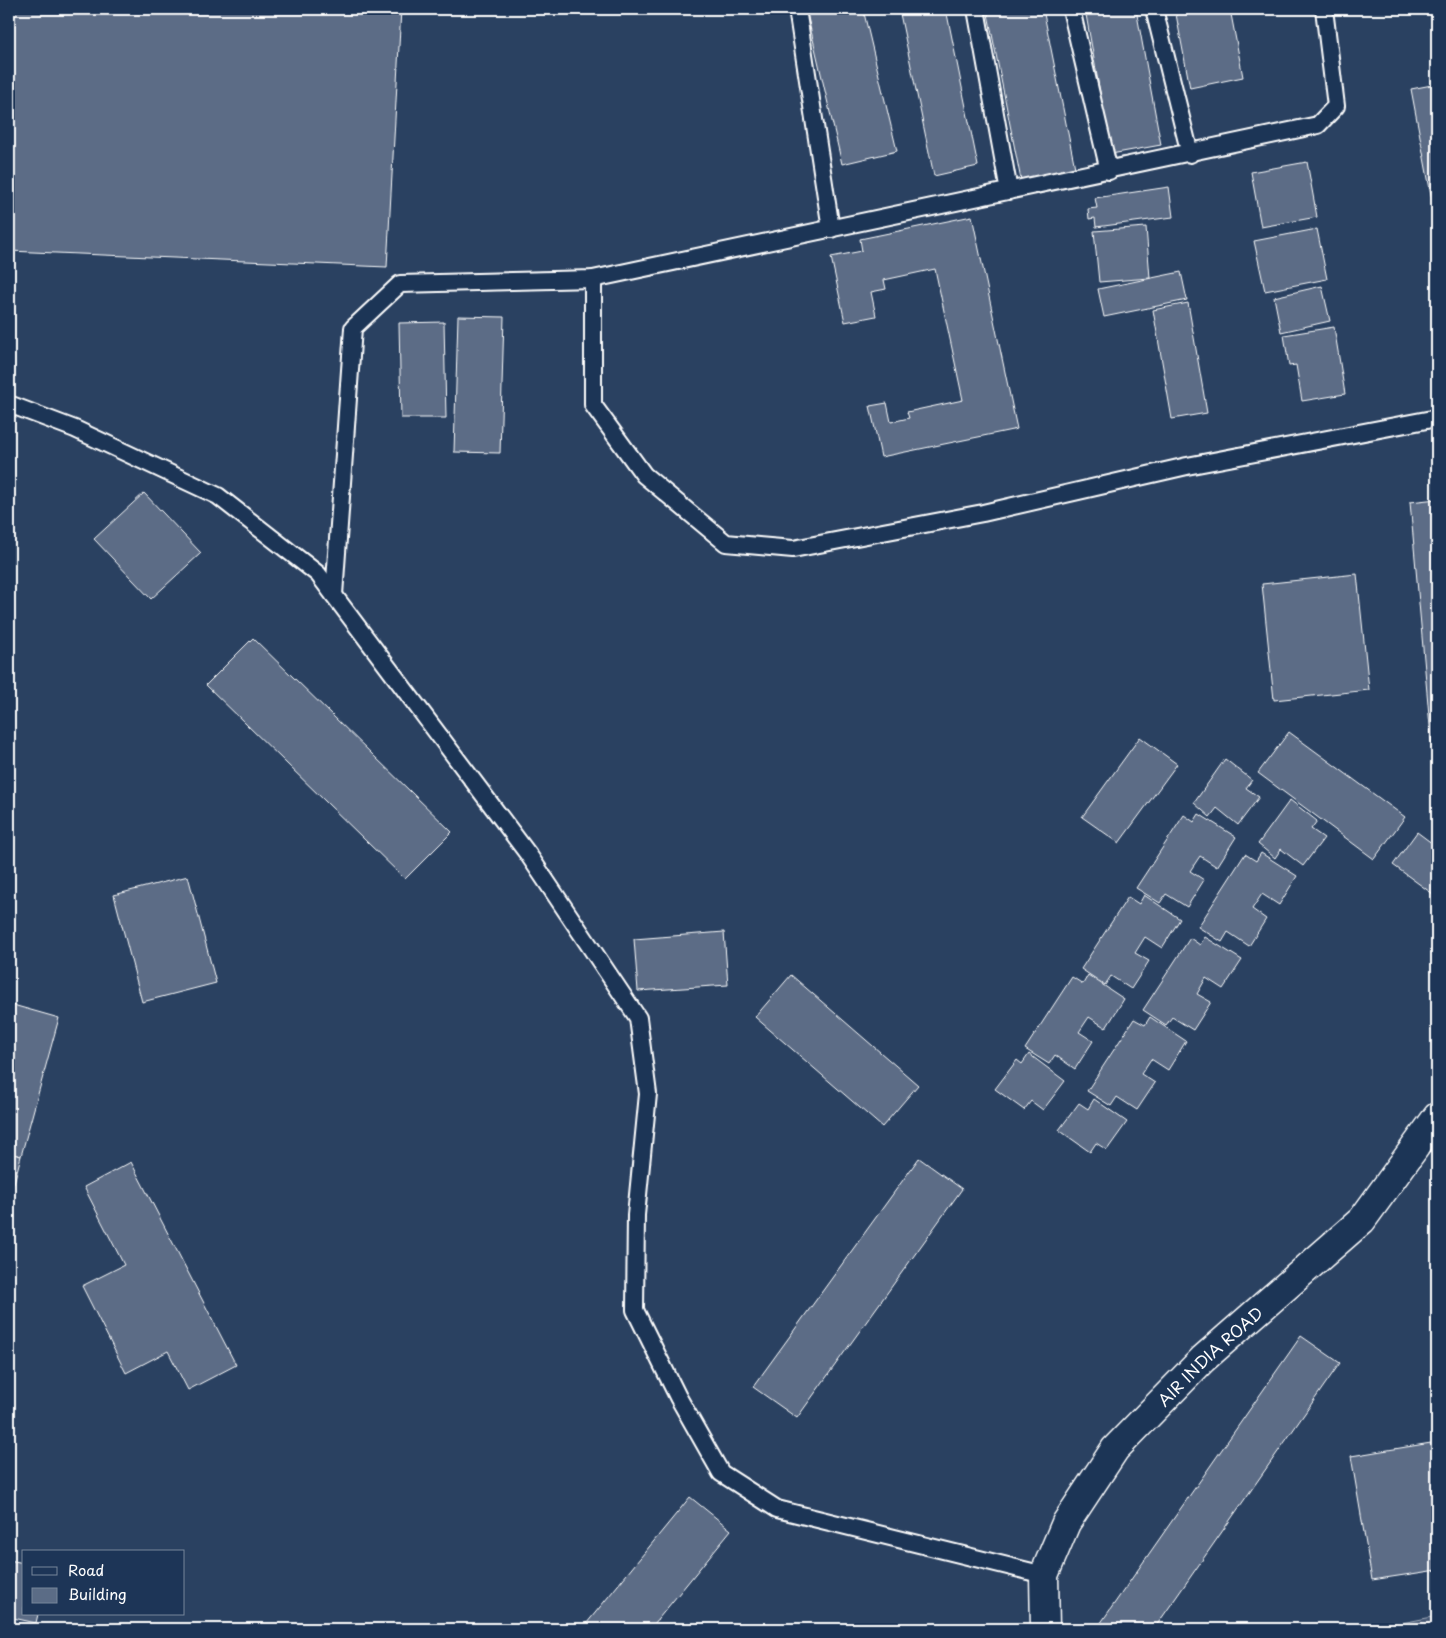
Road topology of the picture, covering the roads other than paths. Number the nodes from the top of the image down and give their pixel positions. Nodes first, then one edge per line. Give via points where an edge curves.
1 (797, 9) edge
2 (976, 9) edge
3 (1071, 9) edge
4 (1154, 9) edge
5 (1324, 9) edge
6 (1190, 154) junction
7 (1108, 171) junction
8 (1009, 191) junction
9 (831, 229) junction
10 (593, 279) junction
11 (9, 404) edge
12 (1437, 418) edge
13 (334, 595) junction
14 (1437, 1117) edge
15 (1044, 1575) junction
16 (1045, 1629) edge

1 - 9 lane
2 - 8 lane
3 - 7 lane
4 - 6 lane
5 - 6 lane via 1336,106 1318,126
6 - 7 lane
7 - 8 lane
8 - 9 lane
9 - 10 lane
10 - 12 lane via 593,405 644,475 726,542 793,548 983,513 1187,466
10 - 13 lane via 400,284 353,328
11 - 13 lane via 75,429 218,496 318,574
13 - 15 lane via 528,854 638,1018 648,1094 636,1215 635,1310 721,1473 777,1509
14 - 15 street, AIR INDIA ROAD via 1362,1220 1202,1359 1115,1449 1066,1524
15 - 16 street, AIR INDIA ROAD

